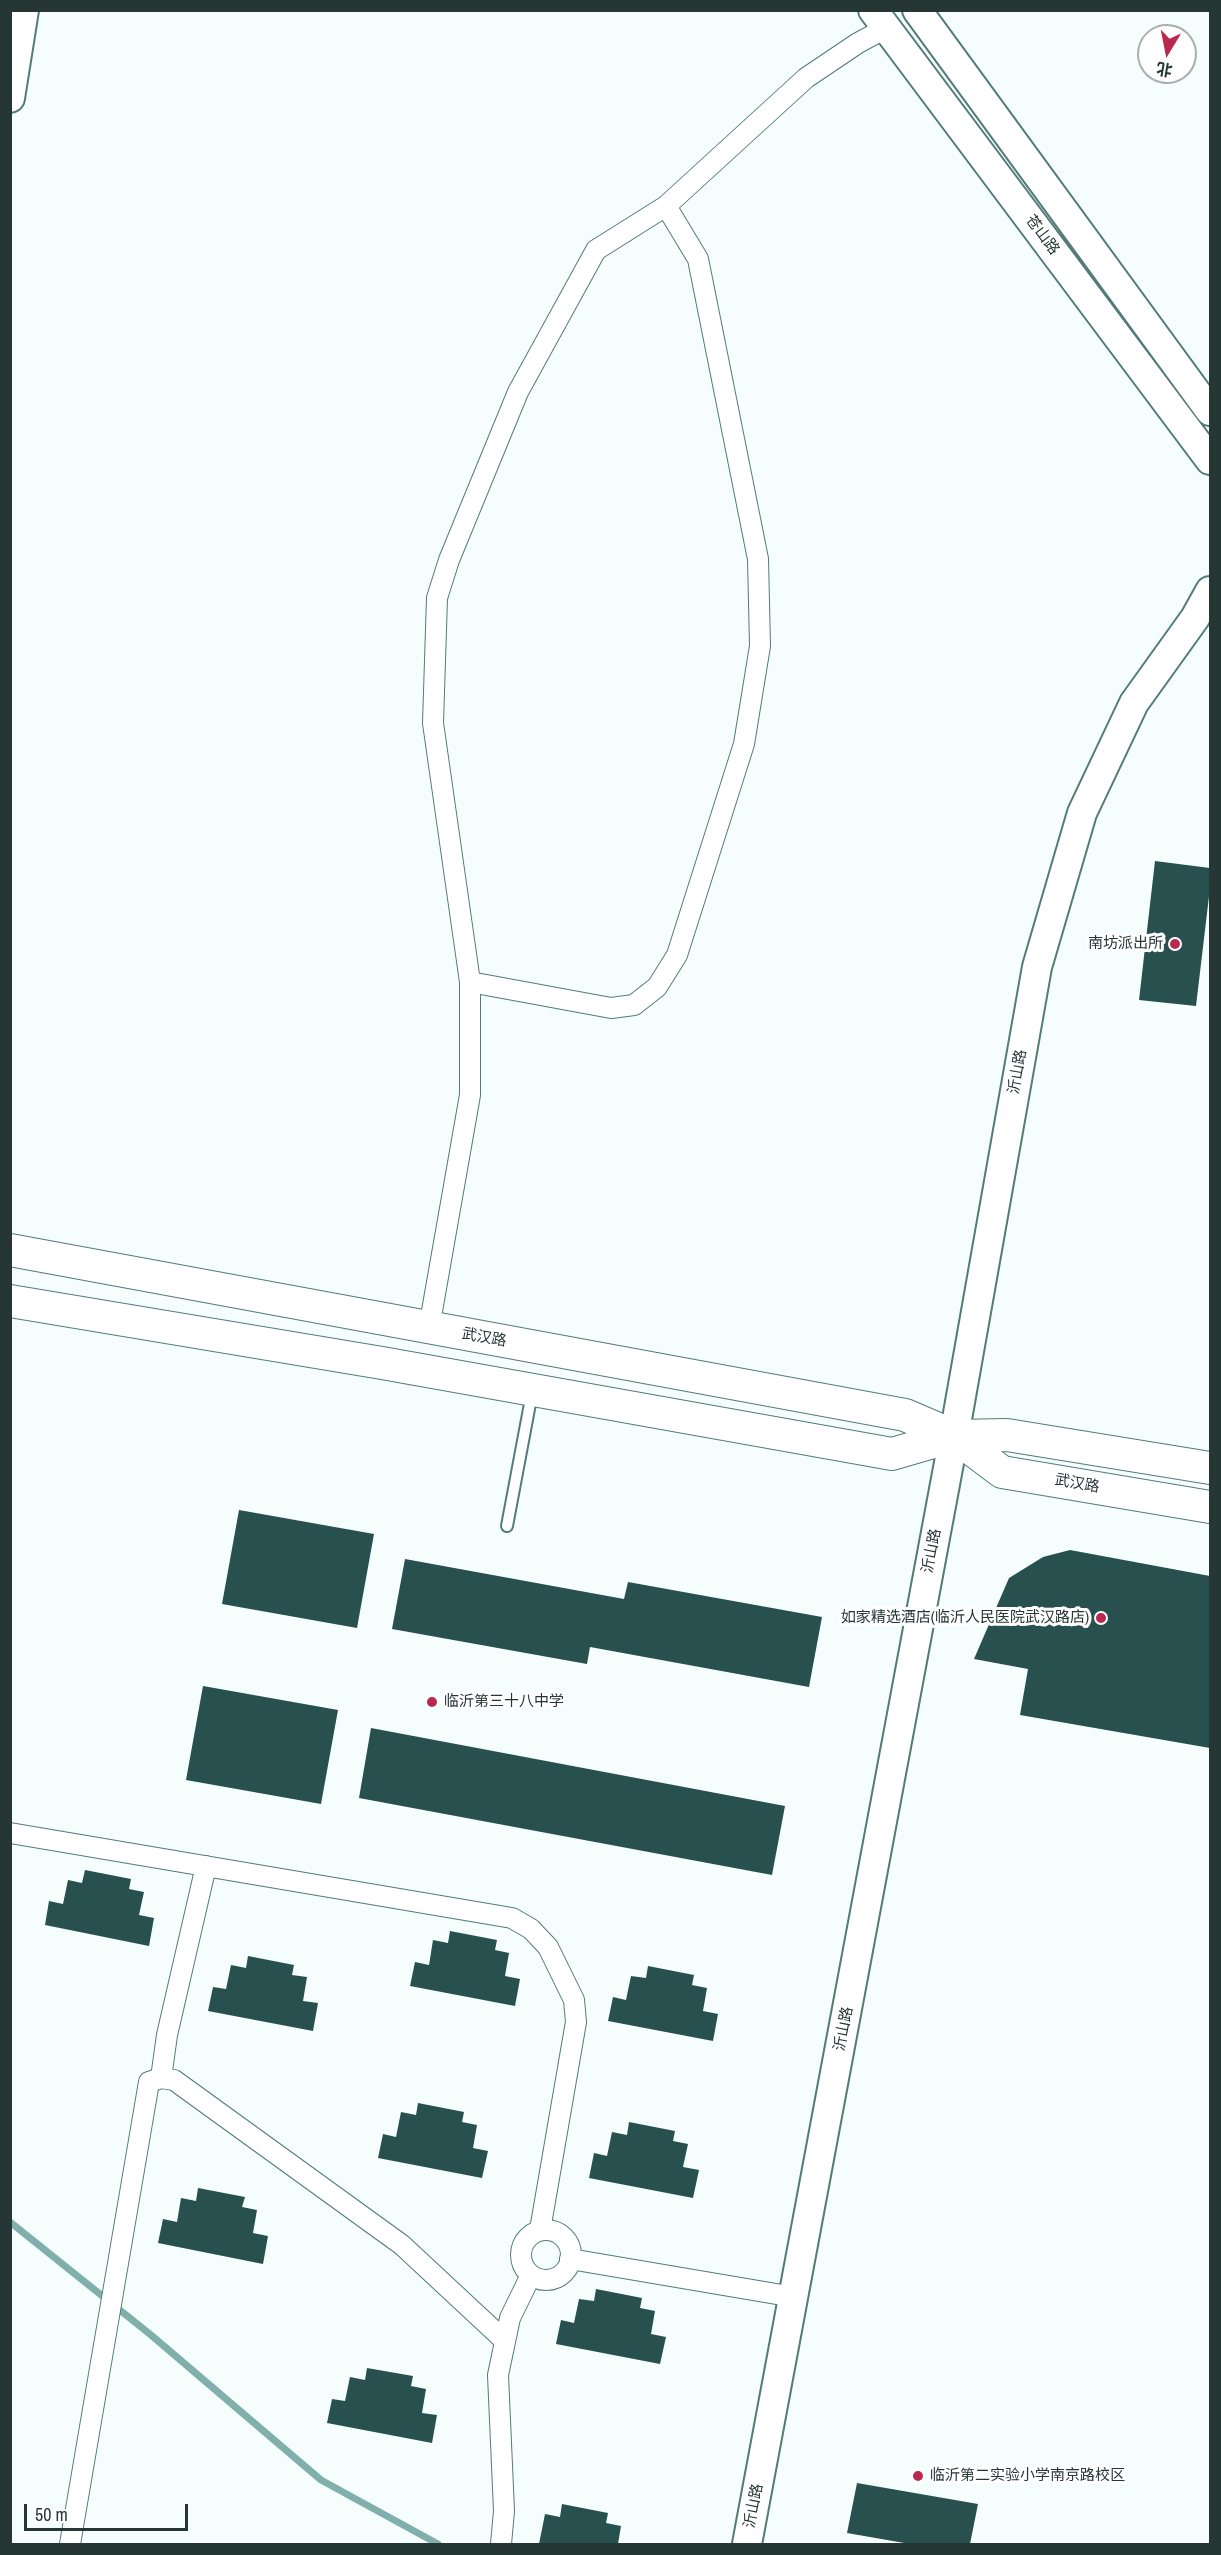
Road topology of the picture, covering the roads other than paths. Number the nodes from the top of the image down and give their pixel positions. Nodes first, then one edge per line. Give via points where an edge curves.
1 (24, 10) edge
2 (917, 10) edge
3 (879, 19) edge
4 (10, 98) edge
5 (666, 206) junction
6 (1210, 411) edge
7 (1210, 460) edge
8 (1210, 591) edge
9 (470, 982) junction
10 (10, 1250) edge
11 (10, 1301) edge
12 (429, 1328) junction
13 (532, 1390) junction
14 (954, 1436) junction
15 (1210, 1468) edge
16 (1210, 1507) edge
17 (507, 1526) dead end
18 (10, 1833) edge
19 (206, 1866) junction
20 (161, 2078) junction
21 (540, 2230) junction
22 (570, 2259) junction
23 (531, 2275) junction
24 (794, 2297) junction
25 (504, 2340) junction
26 (70, 2544) edge
27 (501, 2544) edge
28 (747, 2544) edge

1 - 4 street
2 - 6 street, 苍山路
3 - 5 street via 858,43 806,78
3 - 7 street, 苍山路
5 - 9 street via 596,250 518,392 437,598 433,723
5 - 9 street via 698,259 758,559 760,646 744,744 677,955 657,987 634,1005 611,1008
8 - 14 street, 沂山路 via 1134,703 1082,813 1037,967
9 - 12 street via 470,1095
10 - 12 main road, 武汉路
11 - 13 main road, 武汉路
12 - 14 main road, 武汉路 via 905,1415
13 - 14 main road, 武汉路 via 892,1454
13 - 17 lane
14 - 15 main road, 武汉路 via 1007,1435
14 - 16 main road, 武汉路 via 1002,1472
14 - 24 street, 沂山路
18 - 19 street
19 - 20 street via 167,2035
19 - 21 street via 512,1918 531,1929 548,1947 574,2000 576,2022
20 - 25 street via 174,2080 402,2245
20 - 26 street via 149,2082
21 - 22 street via 563,2237
21 - 23 street via 526,2238 520,2254
22 - 23 street via 555,2278
22 - 24 street
23 - 25 street
24 - 28 street, 沂山路
25 - 27 street via 498,2375 504,2511

